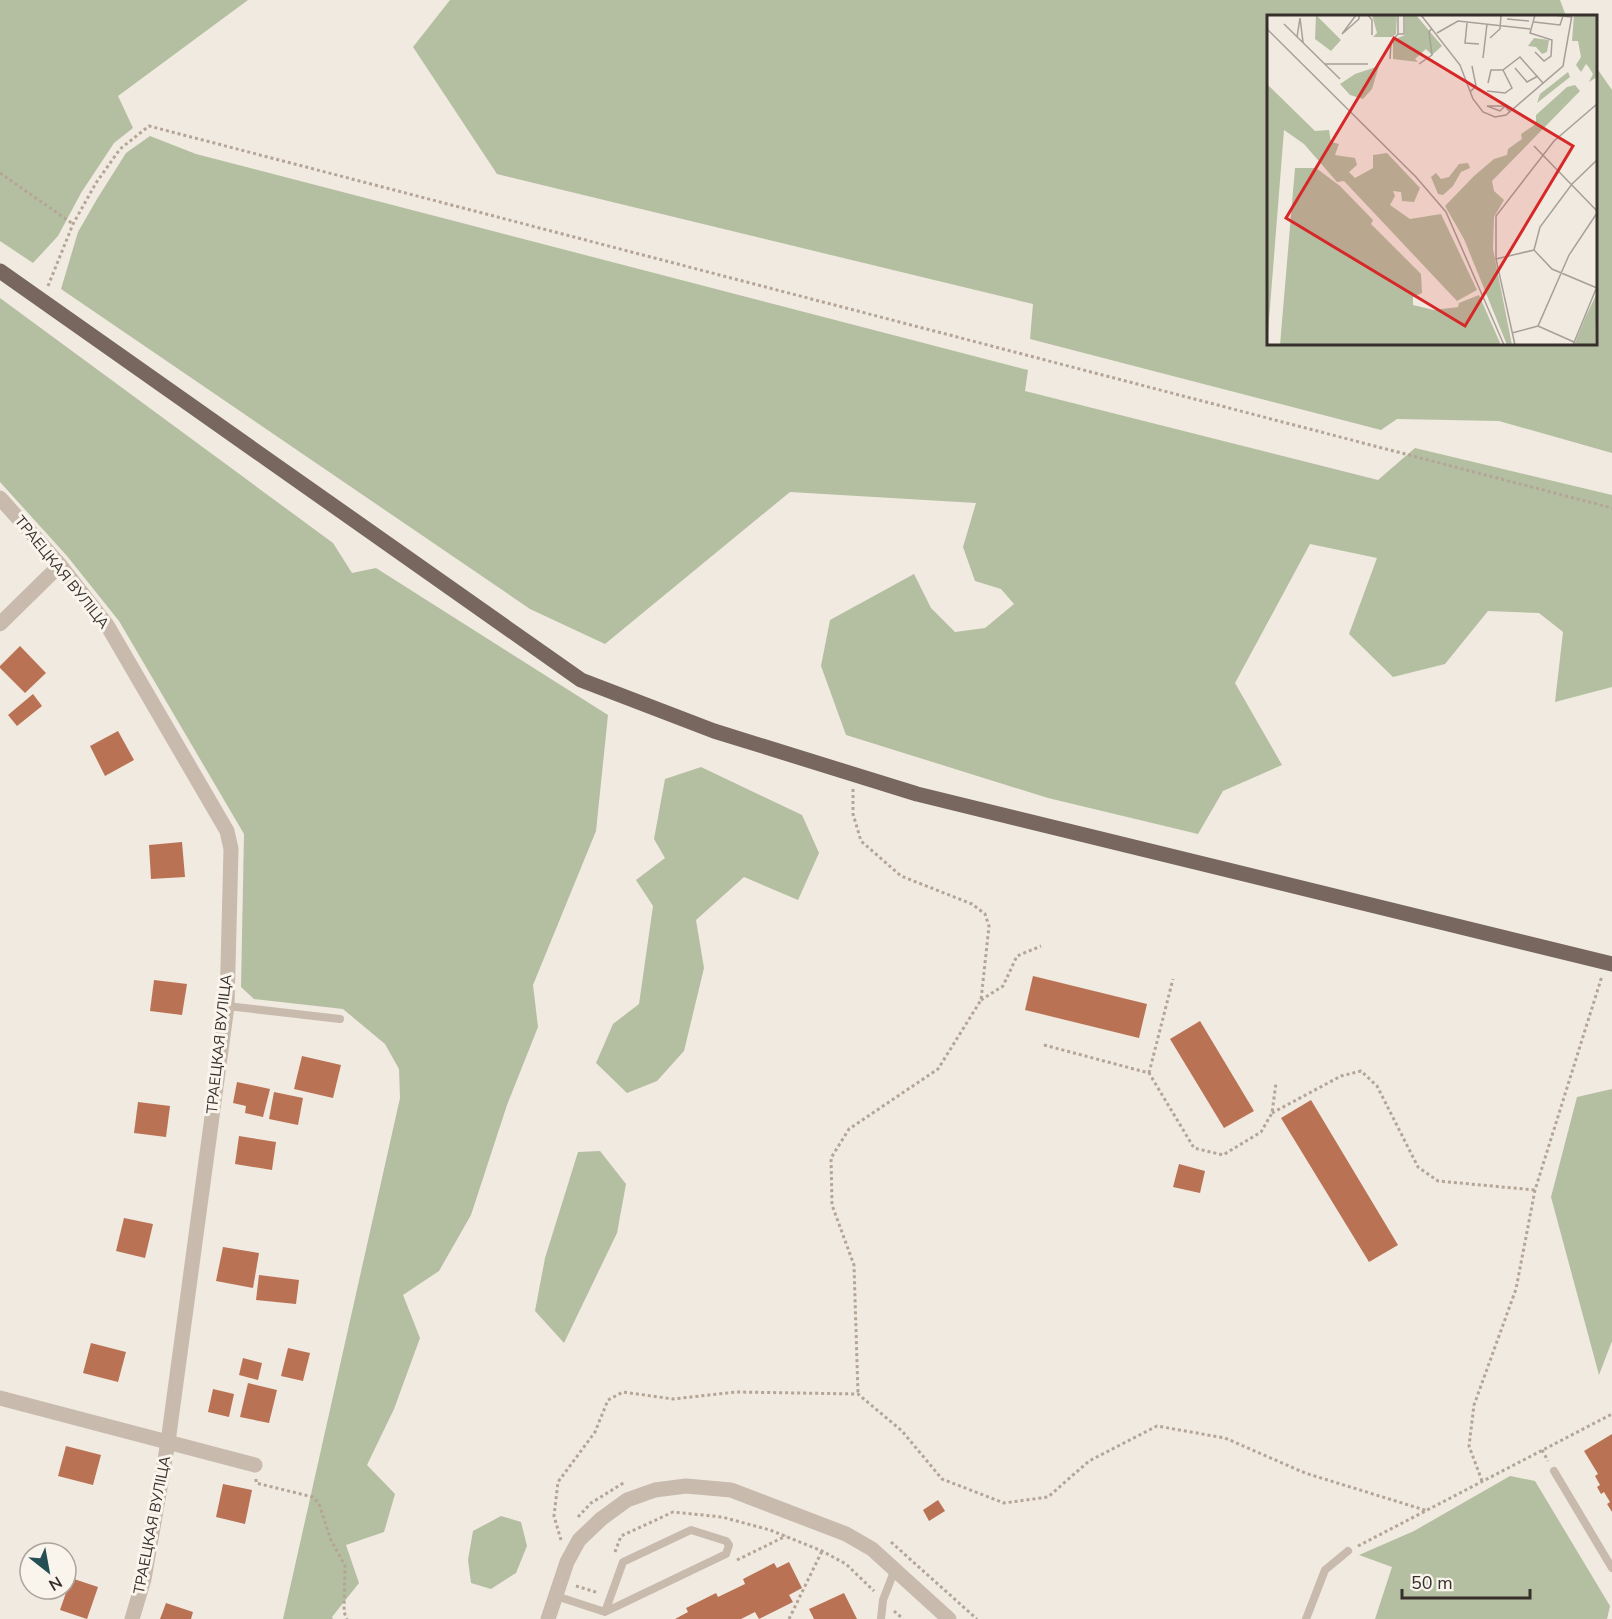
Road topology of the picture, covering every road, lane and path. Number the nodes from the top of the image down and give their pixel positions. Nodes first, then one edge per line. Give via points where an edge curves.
1 (0, 174) edge
2 (73, 224) junction
3 (0, 271) edge
4 (42, 301) junction
5 (0, 498) edge
6 (1612, 508) edge
7 (60, 565) junction
8 (0, 624) edge
9 (854, 774) junction
10 (1041, 946) dead end
11 (1609, 963) edge
12 (1173, 979) dead end
13 (981, 999) junction
14 (227, 1006) junction
15 (340, 1019) dead end
16 (1044, 1045) dead end
17 (1149, 1073) junction
18 (1276, 1083) dead end
19 (1272, 1113) junction
20 (1535, 1190) junction
21 (858, 1394) junction
22 (0, 1398) edge
23 (1612, 1414) edge
24 (168, 1442) junction
25 (255, 1465) joint
26 (1554, 1471) dead end
27 (629, 1480) dead end
28 (1482, 1481) junction
29 (1428, 1511) junction
30 (572, 1523) dead end
31 (565, 1530) dead end
32 (560, 1539) junction
33 (889, 1541) dead end
34 (556, 1547) dead end
35 (822, 1551) dead end
36 (1348, 1551) joint
37 (567, 1562) junction
38 (895, 1568) junction
39 (1612, 1568) edge
40 (556, 1596) junction
41 (605, 1612) junction
42 (132, 1619) edge
43 (347, 1619) edge
44 (548, 1619) edge
45 (789, 1619) edge
46 (882, 1619) edge
47 (949, 1619) edge
48 (977, 1619) edge
49 (1306, 1619) edge

1 - 2 path
2 - 4 path
2 - 6 path via 120,149 149,126
3 - 4 main road
4 - 9 main road via 581,680 714,731
5 - 7 street, ТРАЕЦКАЯ ВУЛІЦА
7 - 8 street
7 - 14 street, ТРАЕЦКАЯ ВУЛІЦА via 107,625 227,831 231,849
9 - 11 main road via 917,794
9 - 13 path via 853,814 861,841 901,876 972,904 985,914 989,926
10 - 13 path via 1017,956 1003,986
11 - 20 path
12 - 17 path
13 - 21 path via 938,1069 849,1129 831,1158 832,1205 854,1265
14 - 15 lane
14 - 24 street, ТРАЕЦКАЯ ВУЛІЦА
16 - 17 path
17 - 19 path via 1194,1148 1223,1155 1260,1132
18 - 19 path
19 - 20 path via 1341,1076 1360,1071 1377,1086 1418,1167 1438,1181
20 - 28 path via 1516,1289 1474,1405 1469,1446
21 - 29 path via 902,1431 942,1479 1004,1503 1048,1497 1089,1461 1157,1426 1225,1438 1305,1473
21 - 32 path via 736,1392 673,1399 623,1392 608,1400 595,1432 558,1482 554,1516
22 - 24 street
23 - 28 path
24 - 25 street
24 - 42 street, ТРАЕЦКАЯ ВУЛІЦА via 144,1579
25 - 43 path via 256,1483 313,1497 319,1504 345,1566
26 - 39 lane
27 - 30 path via 591,1503
28 - 29 path
29 - 36 path
31 - 32 path
32 - 34 path
32 - 37 path
33 - 48 path
35 - 45 path
36 - 49 lane via 1325,1570
37 - 38 street via 579,1540 627,1500 654,1490 686,1486 731,1491 846,1534
37 - 40 street
38 - 46 lane via 883,1600
38 - 47 street
40 - 41 lane
40 - 44 street
41 - 41 lane via 726,1554 729,1545 691,1530 623,1562

